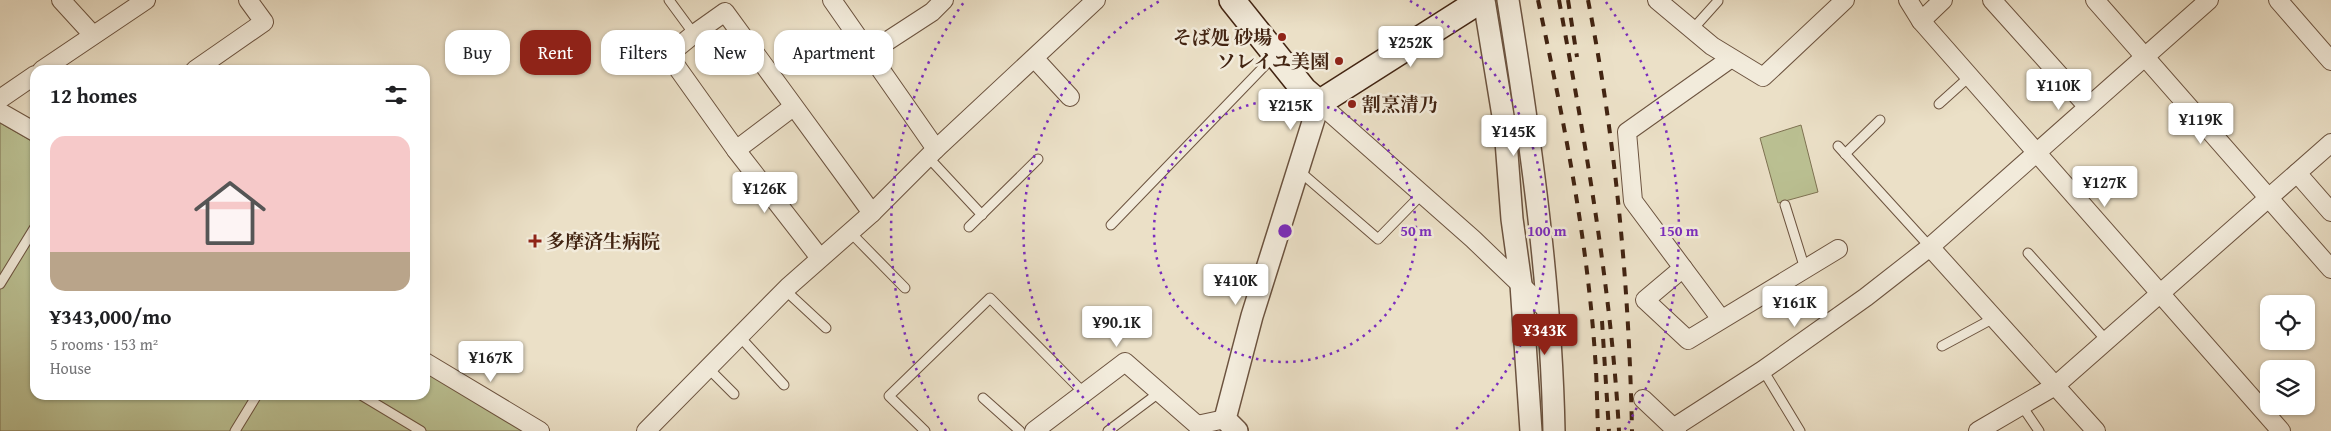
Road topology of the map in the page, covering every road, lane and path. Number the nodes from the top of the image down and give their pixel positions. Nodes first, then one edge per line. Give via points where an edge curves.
1 (61, 0) edge
2 (146, 0) edge
3 (248, 0) edge
4 (669, 0) edge
5 (832, 0) edge
6 (944, 0) edge
7 (1096, 0) edge
8 (1232, 0) edge
9 (1483, 0) edge
10 (1508, 0) edge
11 (1656, 0) edge
12 (1845, 0) edge
13 (1908, 0) edge
14 (1943, 0) edge
15 (1992, 0) edge
16 (2095, 0) edge
17 (2209, 0) edge
18 (2278, 0) edge
19 (1718, 1) edge
20 (1920, 21) junction
21 (853, 30) edge
22 (1692, 30) junction
23 (694, 34) junction
24 (94, 35) junction
25 (893, 37) edge
26 (1275, 55) junction
27 (2145, 57) junction
28 (1035, 59) junction
29 (1730, 59) junction
30 (2331, 61) edge
31 (49, 65) edge
32 (202, 65) edge
33 (883, 75) edge
34 (1969, 77) junction
35 (30, 78) edge
36 (1070, 97) dead end
37 (0, 99) edge
38 (1319, 103) junction
39 (1939, 104) dead end
40 (793, 107) junction
41 (2088, 107) junction
42 (0, 112) edge
43 (1880, 120) dead end
44 (30, 129) edge
45 (2331, 143) edge
46 (1838, 146) dead end
47 (736, 150) junction
48 (932, 153) junction
49 (2036, 153) junction
50 (1845, 154) junction
51 (1038, 159) dead end
52 (1298, 170) junction
53 (2297, 173) junction
54 (1422, 194) junction
55 (2269, 198) junction
56 (1785, 205) dead end
57 (2331, 212) edge
58 (872, 213) junction
59 (982, 215) junction
60 (1111, 224) dead end
61 (969, 227) dead end
62 (850, 232) junction
63 (30, 235) edge
64 (1930, 247) junction
65 (1838, 249) dead end
66 (2028, 253) dead end
67 (820, 258) junction
68 (1683, 268) junction
69 (1805, 269) junction
70 (2331, 270) edge
71 (0, 284) edge
72 (1521, 284) junction
73 (905, 288) dead end
74 (785, 290) junction
75 (2159, 294) junction
76 (1548, 311) junction
77 (1994, 318) junction
78 (1721, 319) junction
79 (826, 328) dead end
80 (740, 337) junction
81 (2107, 341) junction
82 (1942, 346) dead end
83 (430, 365) edge
84 (709, 369) junction
85 (1763, 370) junction
86 (784, 384) dead end
87 (2055, 386) junction
88 (1160, 392) junction
89 (1084, 393) junction
90 (734, 394) dead end
91 (984, 398) dead end
92 (1643, 399) dead end
93 (255, 400) edge
94 (369, 400) edge
95 (2022, 406) junction
96 (1231, 425) edge
97 (1200, 428) edge
98 (1675, 429) edge
99 (235, 431) edge
100 (421, 431) edge
101 (540, 431) edge
102 (646, 431) edge
103 (925, 431) edge
104 (1020, 431) edge
105 (1034, 431) edge
106 (1108, 431) edge
107 (1531, 431) edge
108 (1554, 431) edge
109 (1800, 431) edge
110 (1978, 431) edge
111 (2040, 431) edge
112 (2096, 431) edge
113 (2281, 431) edge

1 - 24 street
2 - 24 street
3 - 32 street via 264,22
4 - 23 lane
5 - 21 street
6 - 25 street via 932,12
7 - 28 street
8 - 26 main road
9 - 38 main road
9 - 72 street via 1504,128
10 - 76 street via 1535,181
11 - 22 street
12 - 29 street via 1763,77
13 - 20 street
14 - 20 street
15 - 41 street
16 - 27 street
17 - 27 street
18 - 30 street
19 - 22 lane
20 - 34 street
22 - 29 street
23 - 40 street via 725,12
23 - 47 street via 662,61
24 - 31 street
26 - 38 main road
26 - 60 lane
27 - 41 street
27 - 55 street
28 - 36 street
28 - 48 street
29 - 68 street via 1628,132 1633,200
33 - 48 street
34 - 39 lane
34 - 49 street
35 - 37 street
38 - 52 street
38 - 54 street
40 - 47 street
40 - 58 street
41 - 49 street
42 - 44 street
43 - 50 lane
45 - 53 street
46 - 50 lane
47 - 67 street
48 - 58 street
48 - 59 lane
49 - 64 street
49 - 75 street
50 - 64 lane
51 - 59 lane
52 - 54 lane via 1378,239
52 - 96 street via 1252,316
53 - 55 street
53 - 57 street
54 - 72 street
55 - 70 street
55 - 75 street
56 - 69 lane
58 - 62 street
59 - 61 lane
62 - 67 street
62 - 73 lane
63 - 71 lane
64 - 77 street
64 - 85 street
65 - 69 street
66 - 81 lane
67 - 74 street
68 - 78 street
68 - 78 street via 1645,300 1688,340
69 - 78 street
72 - 76 street
72 - 107 street
74 - 79 lane
74 - 80 street
75 - 81 street
75 - 113 street
76 - 108 street
77 - 82 lane
77 - 87 street
80 - 84 street
80 - 86 lane
81 - 87 street
83 - 101 street
84 - 90 lane
84 - 102 street
85 - 98 street
85 - 109 lane
87 - 95 street
87 - 112 street
88 - 89 street via 1125,362
88 - 97 street
88 - 106 lane
89 - 103 lane via 990,298 889,396
89 - 105 street
91 - 104 lane
92 - 98 street
93 - 99 lane
94 - 100 lane
95 - 110 street
95 - 111 lane
96 - 97 street

